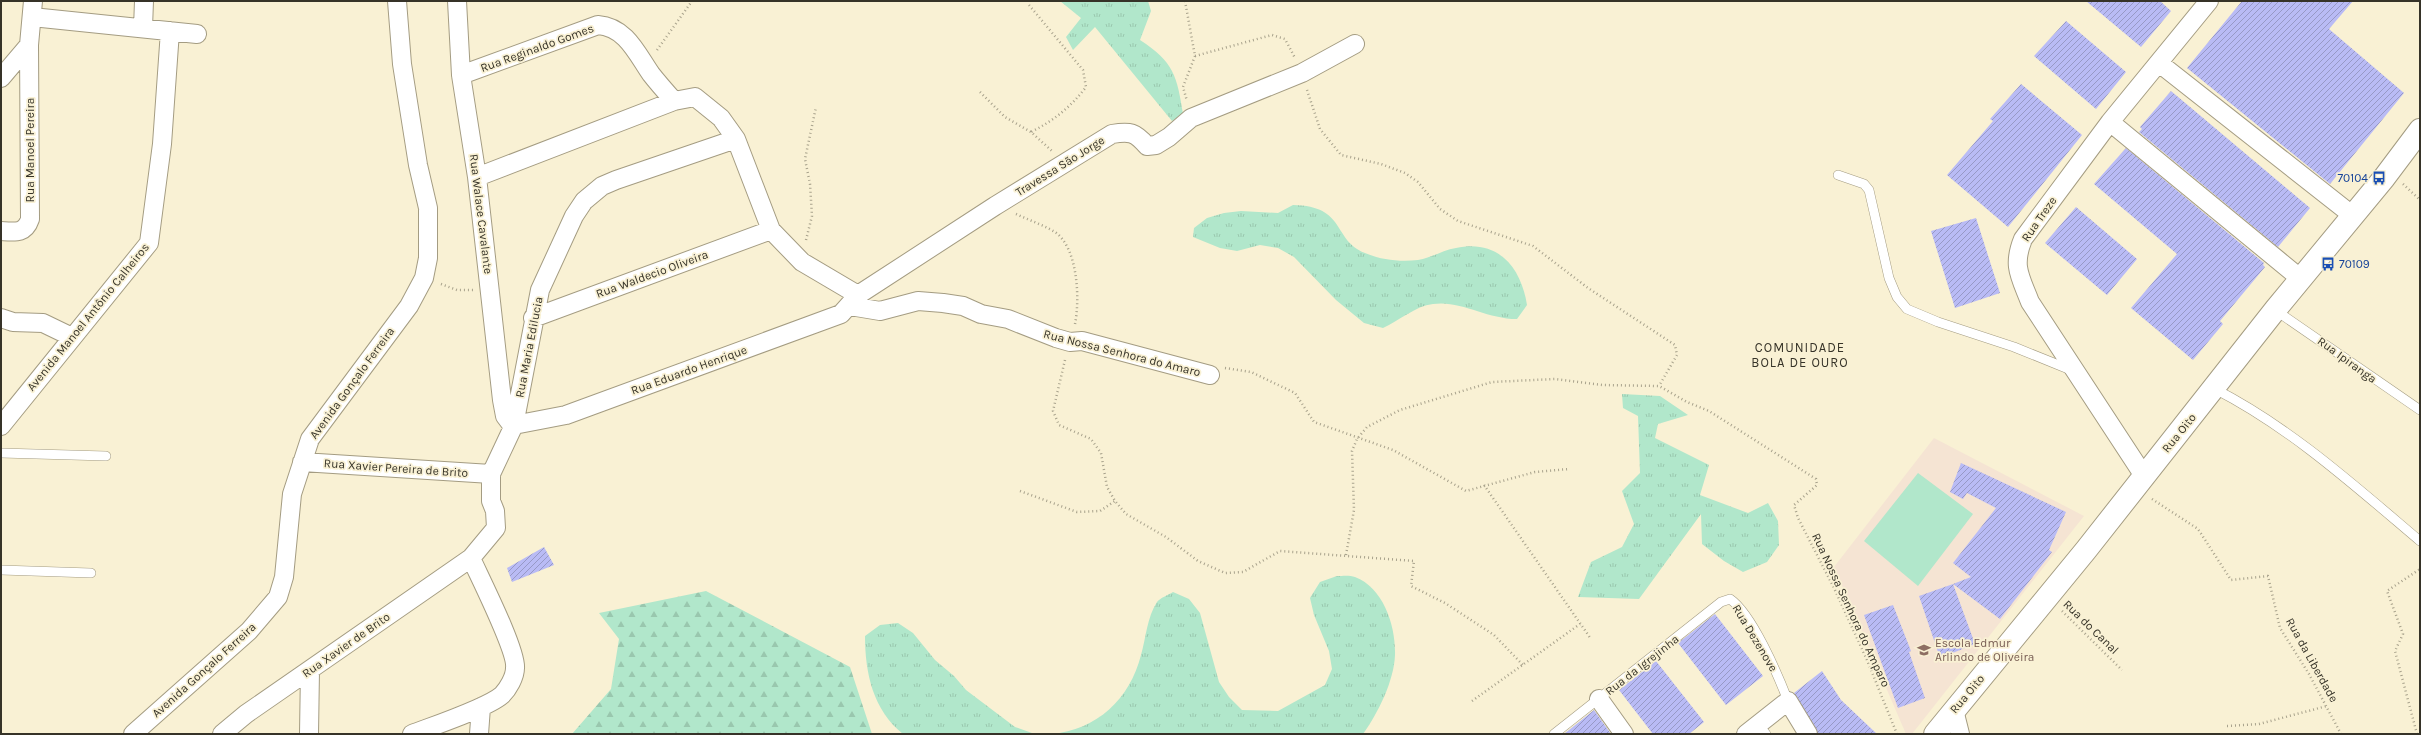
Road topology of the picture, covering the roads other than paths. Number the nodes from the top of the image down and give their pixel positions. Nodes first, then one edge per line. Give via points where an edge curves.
1 (144, 1) edge
2 (398, 1) edge
3 (457, 1) edge
4 (2209, 1) edge
5 (32, 9) edge
6 (144, 28) junction
7 (170, 32) junction
8 (198, 34) dead end
9 (1356, 44) dead end
10 (29, 45) junction
11 (2159, 63) junction
12 (461, 75) junction
13 (1, 78) edge
14 (674, 101) junction
15 (2110, 122) junction
16 (2420, 130) edge
17 (736, 139) junction
18 (1838, 175) dead end
19 (477, 177) junction
20 (2352, 215) junction
21 (771, 230) junction
22 (1, 231) edge
23 (2301, 279) junction
24 (854, 301) junction
25 (2275, 310) junction
26 (1, 318) edge
27 (533, 318) junction
28 (72, 337) junction
29 (2077, 374) junction
30 (1210, 375) road end
31 (2215, 389) junction
32 (2420, 410) edge
33 (512, 424) junction
34 (1, 426) edge
35 (1, 453) edge
36 (106, 456) dead end
37 (302, 462) junction
38 (491, 474) junction
39 (2139, 482) junction
40 (2420, 541) edge
41 (471, 558) junction
42 (1, 570) edge
43 (91, 573) dead end
44 (1730, 599) joint
45 (310, 670) junction
46 (1599, 699) junction
47 (1788, 701) junction
48 (481, 706) junction
49 (1954, 710) junction
50 (1757, 731) edge
51 (133, 734) edge
52 (222, 734) edge
53 (309, 734) edge
54 (412, 734) edge
55 (479, 734) edge
56 (1554, 734) edge
57 (1624, 734) edge
58 (1808, 734) edge
59 (1934, 734) edge
60 (1960, 734) edge

1 - 6 street
2 - 37 street, Avenida Gonçalo Ferreira via 402,64 418,165 428,208 428,258 424,278 409,306 317,428
3 - 12 street, Rua Walace Cavalante
4 - 11 street, Rua Treze
5 - 6 street
5 - 10 street, Rua Manoel Pereira
6 - 7 street
7 - 8 street
7 - 28 street, Avenida Manoel Antônio Calheiros via 162,144 149,243
9 - 24 street, Travessa São Jorge via 1302,73 1191,118 1156,146 1147,146 1140,138 1129,132 1112,134 1003,201
10 - 13 street
10 - 22 street, Rua Manoel Pereira via 30,219 27,228 22,231
11 - 15 street, Rua Treze
11 - 20 street
12 - 14 street, Rua Reginaldo Gomes via 598,25 610,26 622,34 640,54 651,74
12 - 19 street, Rua Walace Cavalante
14 - 17 street via 695,97 721,118
14 - 19 street
15 - 23 street
15 - 29 street, Rua Treze via 2023,239 2016,255 2019,274 2030,302
16 - 20 street, Rua Oito
17 - 21 street
17 - 27 street, Rua Maria Edilucia via 616,180 593,193 574,216 540,290
18 - 29 lane via 1864,184 1869,190 1889,278 1897,297 1907,309 1938,322 2014,346
19 - 33 street, Rua Walace Cavalante via 502,400 505,416
20 - 23 street, Rua Oito
21 - 24 street via 802,262
21 - 27 street, Rua Waldecio Oliveira
23 - 25 street, Rua Oito
24 - 30 street, Rua Nossa Senhora do Amaro via 880,311 918,301 963,306 981,314 1008,319 1070,342 1082,341
24 - 33 street, Rua Eduardo Henrique via 841,314 566,415
25 - 31 street, Rua Oito
25 - 32 lane, Rua Ipiranga
26 - 28 street via 13,322 43,323
27 - 33 street, Rua Maria Edilucia
28 - 34 street, Avenida Manoel Antônio Calheiros
29 - 39 street, Rua Treze
31 - 39 street, Rua Oito
31 - 40 lane via 2246,405 2280,428
33 - 38 street, Rua Maria Edilucia
35 - 36 lane
37 - 38 street, Rua Xavier Pereira de Brito
37 - 51 street, Avenida Gonçalo Ferreira via 292,494 284,577 278,597 249,631
38 - 41 street, Rua Maria Edilucia via 491,500 495,511 496,528
39 - 49 street, Rua Oito
41 - 45 street, Rua Xavier de Brito
41 - 48 street via 511,650 516,668 502,695
42 - 43 lane
44 - 46 lane, Rua da Igrejinha via 1721,602
44 - 47 lane, Rua Dezenove via 1740,608 1773,663
45 - 52 street, Rua Xavier de Brito via 246,714
45 - 53 street
46 - 56 lane, Rua da Igrejinha
46 - 57 street
47 - 50 street
47 - 58 street, Rua Dezenove
48 - 54 street
48 - 55 street
49 - 59 street, Rua Oito
49 - 60 street

